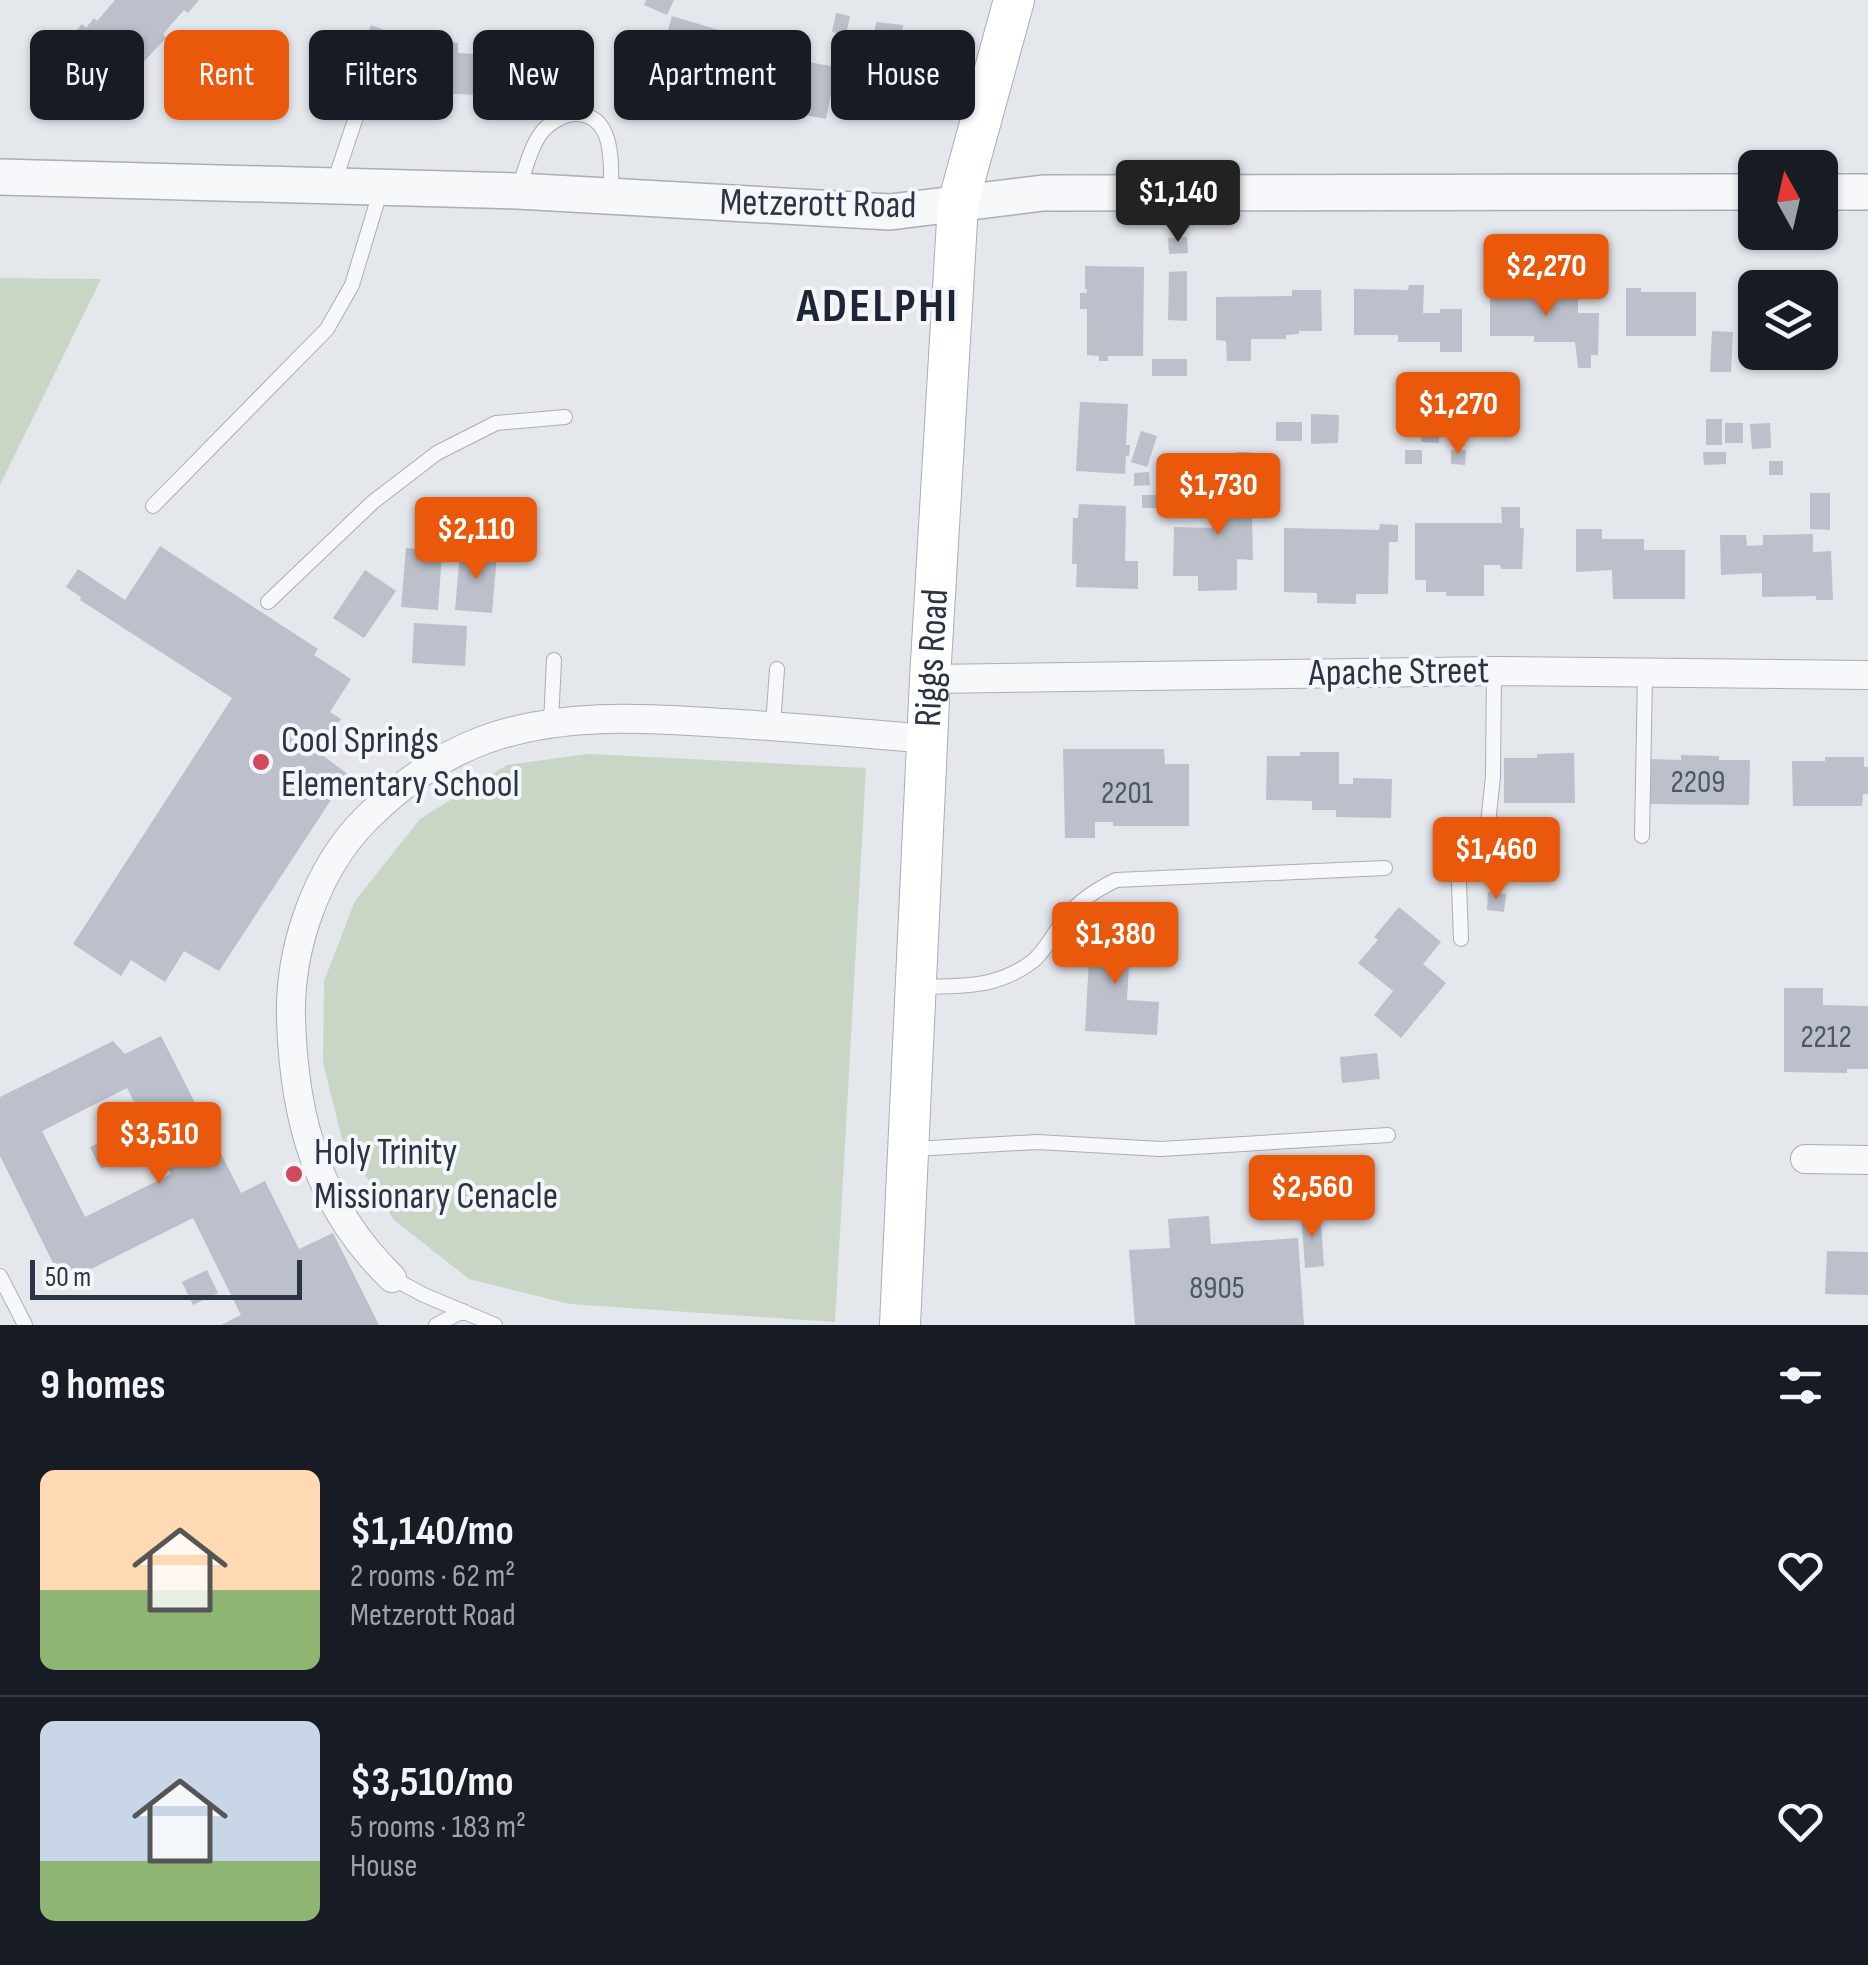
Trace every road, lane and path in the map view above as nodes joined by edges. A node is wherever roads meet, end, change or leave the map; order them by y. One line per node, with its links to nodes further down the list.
1 (1014, 0): 11 (main road, Riggs Road)
2 (355, 120): 4 (lane)
3 (0, 177): 4 (street, Metzerott Road)
4 (334, 186): 5 (street, Metzerott Road)
5 (382, 188): 6 (street, Metzerott Road); 13 (lane)
6 (518, 191): 10 (street, Metzerott Road); 10 (lane)
7 (1738, 192): 11 (street, Metzerott Road)
8 (1838, 192): 9 (street)
9 (1868, 192)
10 (611, 196): 11 (street, Metzerott Road)
11 (958, 204): 20 (main road, Riggs Road)
12 (565, 417): 14 (lane)
13 (153, 506)
14 (268, 602)
15 (554, 660): 21 (lane)
16 (777, 668): 22 (lane)
17 (1494, 671): 18 (street, Apache Street); 20 (street, Apache Street); 26 (lane)
18 (1644, 674): 19 (street, Apache Street); 24 (lane)
19 (1868, 675)
20 (930, 679): 23 (main road, Riggs Road)
21 (551, 724): 22 (street); 33 (street)
22 (773, 726): 23 (street)
23 (926, 739): 27 (main road, Riggs Road)
24 (1642, 836)
25 (1385, 868): 27 (lane)
26 (1461, 939)
27 (915, 987): 29 (main road, Riggs Road)
28 (1388, 1136): 29 (lane)
29 (908, 1149): 38 (main road, Riggs Road)
30 (1805, 1159): 31 (street)
31 (1868, 1160)
32 (0, 1276): 35 (lane)
33 (392, 1278): 34 (lane)
34 (463, 1310): 36 (lane); 37 (lane)
35 (24, 1325)
36 (436, 1325)
37 (496, 1325)
38 (900, 1325)

